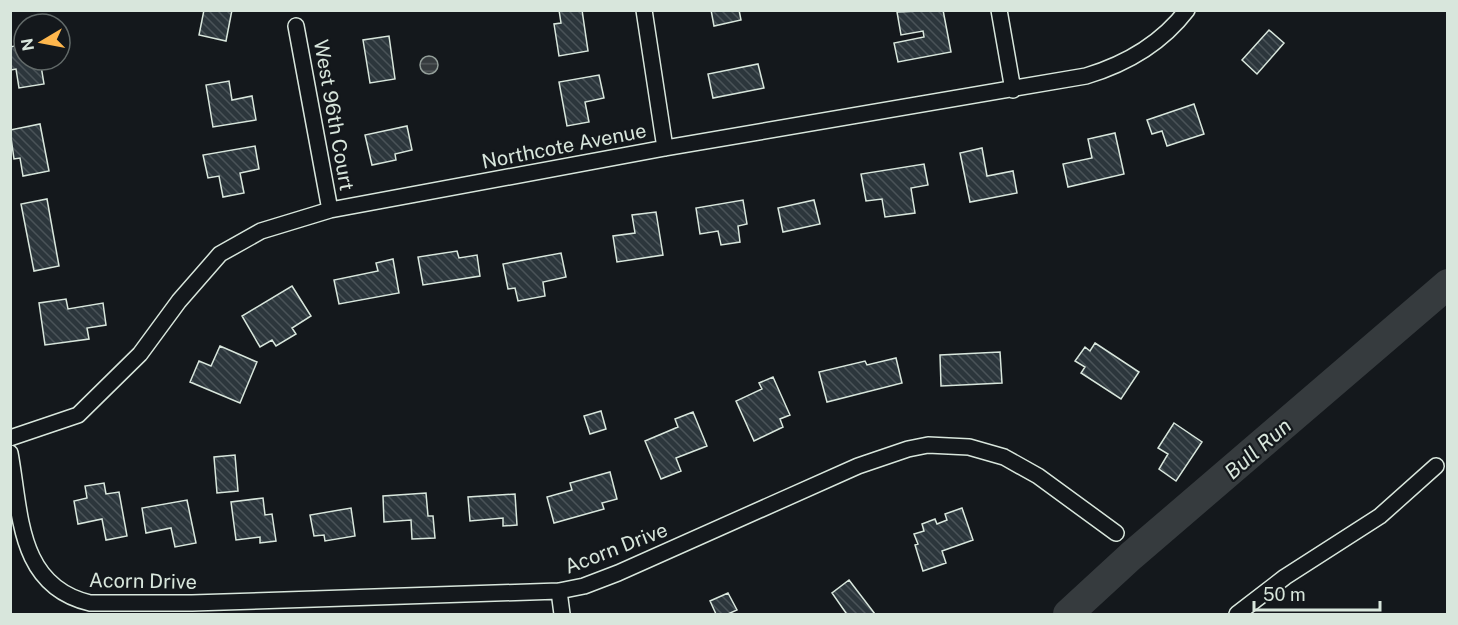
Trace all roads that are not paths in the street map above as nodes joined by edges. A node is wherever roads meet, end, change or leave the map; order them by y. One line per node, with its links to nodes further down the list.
1 (644, 10): 6 (street)
2 (999, 10): 5 (street)
3 (1187, 10): 5 (street, Northcote Avenue)
4 (296, 27): 7 (street, West 96th Court)
5 (1013, 90): 6 (street, Northcote Avenue)
6 (665, 148): 7 (street, Northcote Avenue)
7 (330, 210): 8 (street, Northcote Avenue)
8 (10, 438)
9 (10, 453): 13 (street, Acorn Drive)
10 (1436, 466): 15 (street)
11 (1116, 533): 12 (street, Acorn Drive)
12 (558, 591): 13 (street, Acorn Drive); 14 (street)
13 (193, 609)
14 (562, 615)
15 (1237, 615)

